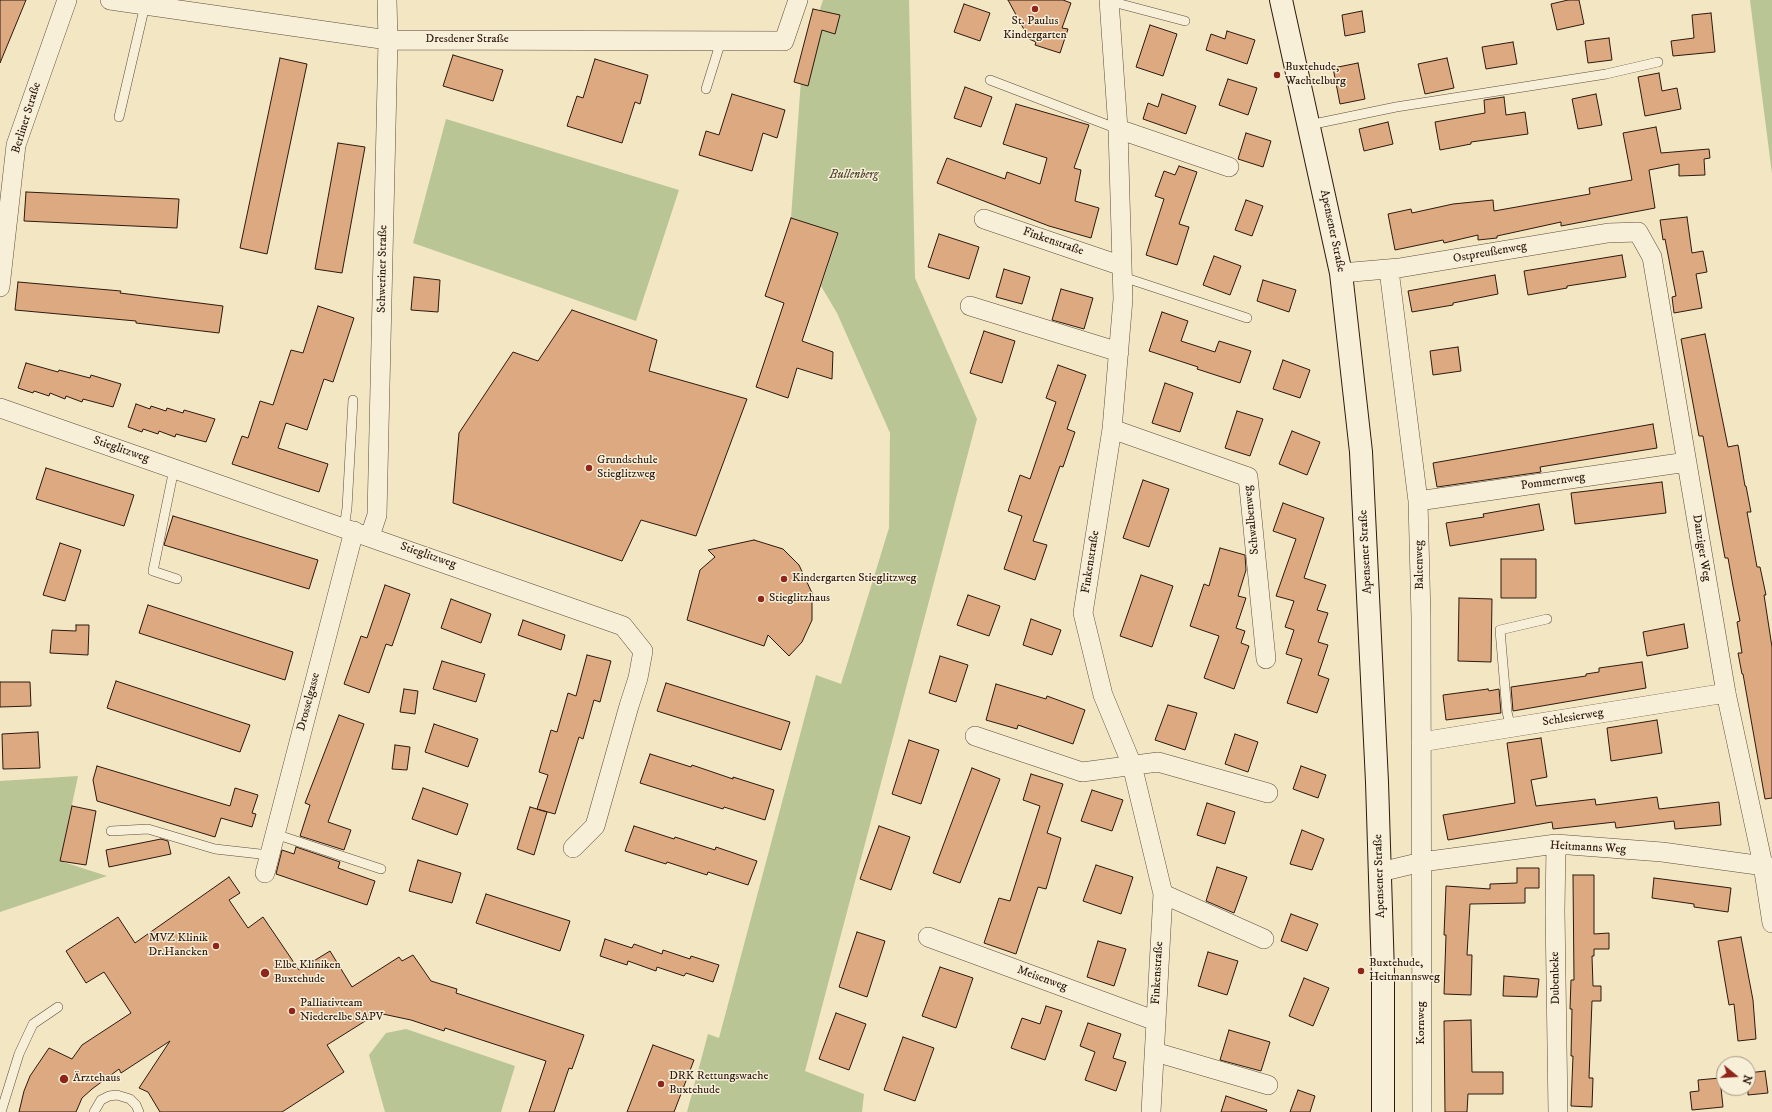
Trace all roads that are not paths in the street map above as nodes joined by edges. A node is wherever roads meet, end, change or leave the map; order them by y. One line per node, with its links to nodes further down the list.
1 (67, 0): 23 (street, Berliner Straße)
2 (110, 0): 7 (street, Dresdener Straße)
3 (387, 0): 9 (street, Schweriner Straße)
4 (798, 0): 10 (street, Dresdener Straße)
5 (1109, 0): 8 (lane); 16 (street, Finkenstraße)
6 (1285, 1): 15 (main road, Apensener Straße)
7 (145, 5): 9 (street, Dresdener Straße); 14 (lane)
8 (1185, 21)
9 (388, 40): 10 (street, Dresdener Straße); 33 (street, Schweriner Straße)
10 (721, 41): 13 (lane)
11 (1658, 62): 15 (lane)
12 (990, 80): 16 (lane)
13 (706, 89)
14 (119, 117)
15 (1309, 124): 22 (main road, Apensener Straße)
16 (1118, 129): 17 (street); 21 (street, Finkenstraße)
17 (1229, 167)
18 (984, 219): 21 (street, Finkenstraße)
19 (1638, 232): 20 (street, Ostpreußenweg); 30 (street, Danziger Weg)
20 (1389, 270): 22 (street, Ostpreußenweg); 32 (street, Baltenweg)
21 (1123, 271): 25 (lane); 26 (street, Finkenstraße)
22 (1341, 273): 51 (main road, Apensener Straße)
23 (0, 287)
24 (970, 306): 26 (street)
25 (1247, 318)
26 (1119, 352): 29 (street, Finkenstraße)
27 (353, 400): 33 (lane)
28 (0, 408): 31 (street, Stieglitzweg)
29 (1112, 429): 36 (street, Schwalbenweg); 41 (street, Finkenstraße)
30 (1687, 462): 32 (street, Pommernweg); 37 (street, Danziger Weg)
31 (174, 469): 33 (street, Stieglitzweg); 34 (lane)
32 (1418, 501): 40 (street, Baltenweg)
33 (356, 532): 44 (street, Drosselgasse); 46 (street, Stieglitzweg)
34 (177, 579)
35 (1547, 619): 38 (lane)
36 (1266, 659)
37 (1726, 694): 38 (street, Schlesierweg); 49 (street, Danziger Weg)
38 (1511, 728): 40 (street, Schlesierweg)
39 (975, 736): 41 (street)
40 (1421, 742): 47 (street, Baltenweg)
41 (1132, 765): 42 (street); 52 (street, Finkenstraße)
42 (1268, 793)
43 (111, 831): 48 (lane)
44 (275, 834): 48 (street, Drosselgasse); 50 (lane)
45 (1556, 844): 47 (street, Heitmanns Weg); 49 (street, Heitmanns Weg); 66 (street, Dubenbeke)
46 (573, 848)
47 (1422, 862): 51 (street, Heitmanns Weg); 65 (street, Kornweg)
48 (267, 864)
49 (1768, 866): 53 (street, Danziger Weg)
50 (381, 869)
51 (1380, 872): 64 (main road, Apensener Straße)
52 (1163, 894): 55 (street); 57 (street, Finkenstraße)
53 (1772, 923)
54 (928, 937): 57 (street, Meisenweg)
55 (1264, 939)
56 (58, 1007): 60 (lane)
57 (1156, 1021): 58 (street, Finkenstraße)
58 (1155, 1052): 59 (street); 63 (street, Finkenstraße)
59 (1268, 1085)
60 (1, 1112)
61 (94, 1112): 62 (lane)
62 (139, 1112)
63 (1151, 1112)
64 (1383, 1112)
65 (1422, 1112)
66 (1558, 1112)

